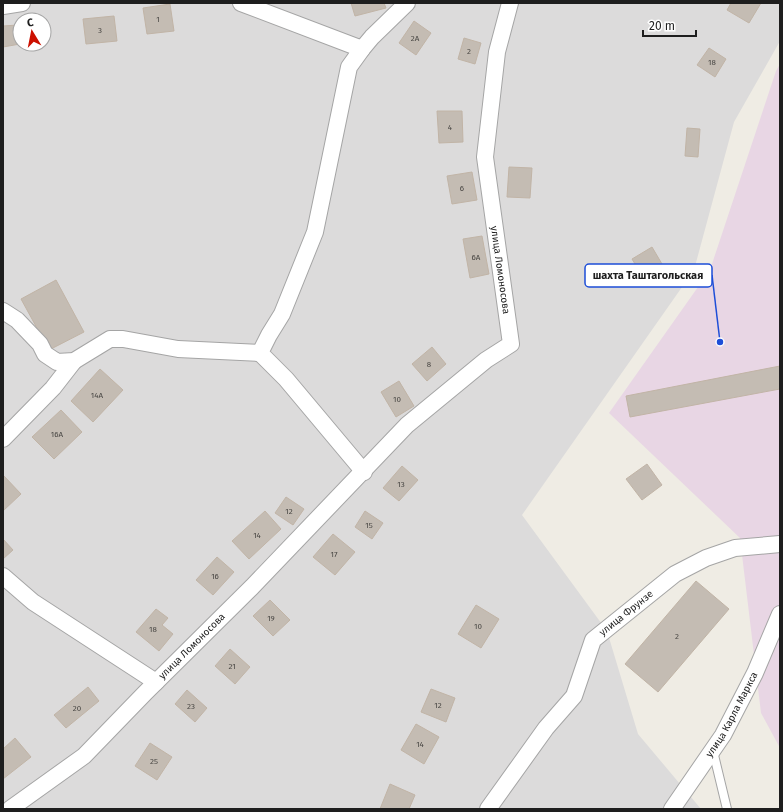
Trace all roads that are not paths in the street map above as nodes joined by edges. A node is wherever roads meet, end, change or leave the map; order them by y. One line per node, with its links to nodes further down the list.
1 (22, 3): 5 (street)
2 (241, 3): 6 (street)
3 (407, 3): 6 (street)
4 (510, 3): 11 (street, улица Ломоносова)
5 (3, 6)
6 (362, 49): 8 (street)
7 (3, 311): 9 (street)
8 (260, 354): 9 (street); 11 (street)
9 (74, 361): 10 (street)
10 (3, 439)
11 (364, 472): 15 (street, улица Ломоносова)
12 (780, 544): 18 (street, улица Фрунзе)
13 (3, 576): 15 (street)
14 (780, 614): 16 (street, улица Карла Маркса)
15 (156, 682): 17 (street, улица Ломоносова)
16 (713, 750): 19 (street, улица Карла Маркса); 20 (lane)
17 (10, 809)
18 (488, 809)
19 (672, 809)
20 (727, 809)

